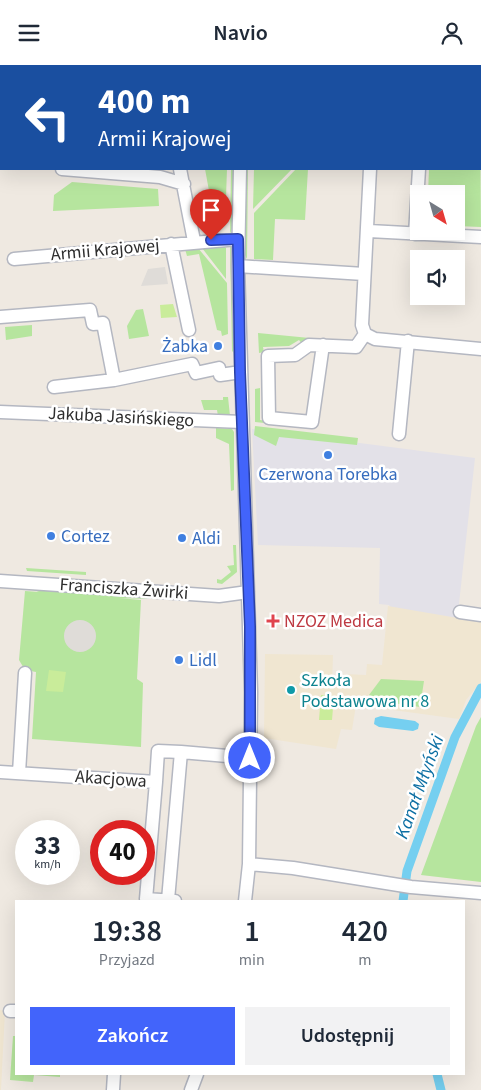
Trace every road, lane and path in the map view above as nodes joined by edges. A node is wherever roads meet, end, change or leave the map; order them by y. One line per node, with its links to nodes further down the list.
1 (74, 170): 6 (street)
2 (180, 170): 6 (street)
3 (240, 170): 12 (street)
4 (370, 170): 8 (street)
5 (419, 170): 7 (street)
6 (184, 184): 13 (street)
7 (418, 185)
8 (368, 231): 9 (street); 17 (street)
9 (410, 233)
10 (465, 236): 11 (street)
11 (481, 237)
12 (238, 239): 13 (street, Armii Krajowej); 16 (street)
13 (194, 241): 14 (street, Armii Krajowej)
14 (171, 244): 15 (street, Armii Krajowej); 19 (street, Armii Krajowej)
15 (14, 259)
16 (238, 266): 17 (street); 24 (street)
17 (364, 274): 20 (street)
18 (0, 317): 25 (street)
19 (189, 330)
20 (365, 334): 21 (street); 22 (street)
21 (408, 341): 23 (street); 29 (street)
22 (323, 345): 22 (street)
23 (481, 349)
24 (240, 372): 25 (street); 28 (street)
25 (114, 380): 26 (street)
26 (54, 387)
27 (0, 411): 28 (street, Jakuba Jasińskiego)
28 (242, 423): 31 (street)
29 (398, 434)
30 (0, 581): 31 (street, Franciszka Żwirki)
31 (248, 592): 36 (street)
32 (460, 612): 33 (street)
33 (481, 615)
34 (25, 673): 38 (street)
35 (181, 752): 36 (street); 39 (street); 43 (street, Akacjowa)
36 (250, 758): 40 (street)
37 (0, 773): 38 (street, Akacjowa)
38 (19, 773): 39 (street, Akacjowa)
39 (156, 782): 42 (street, Akacjowa)
40 (249, 864): 41 (street); 44 (street)
41 (481, 893)
42 (159, 900)
43 (172, 900)
44 (245, 900)
45 (114, 1075): 47 (street)
46 (197, 1075): 48 (street)
47 (112, 1090)
48 (192, 1090)

